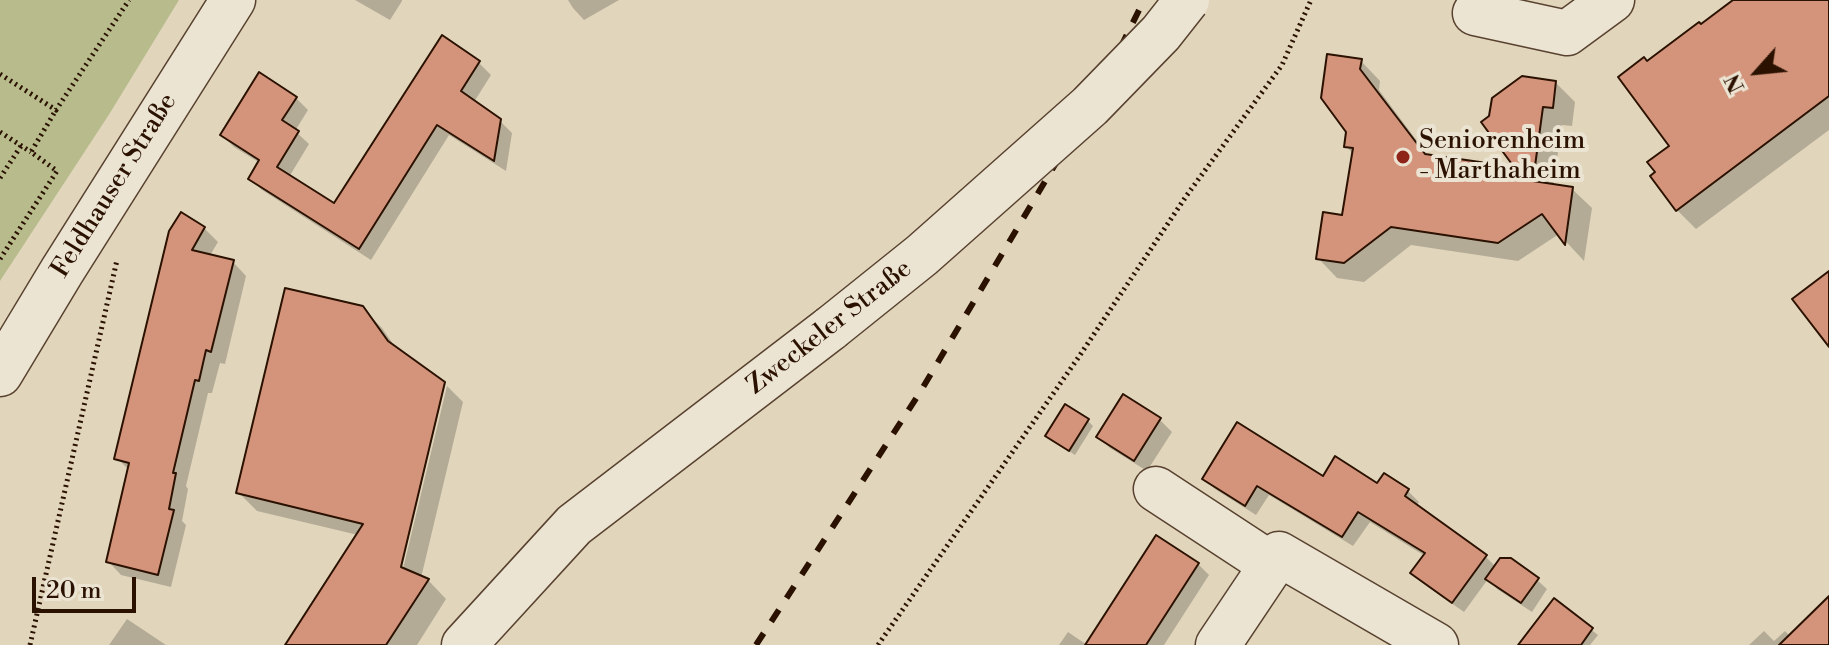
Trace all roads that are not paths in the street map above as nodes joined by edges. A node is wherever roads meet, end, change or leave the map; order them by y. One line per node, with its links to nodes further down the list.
1 (233, 0): 5 (street, Feldhauser Straße)
2 (1187, 0): 8 (street, Zweckeler Straße, bridge)
3 (1612, 0): 4 (street)
4 (1475, 13)
5 (0, 374)
6 (1156, 489): 7 (street)
7 (1272, 565): 9 (street); 10 (street)
8 (464, 645)
9 (1218, 645)
10 (1436, 645)

